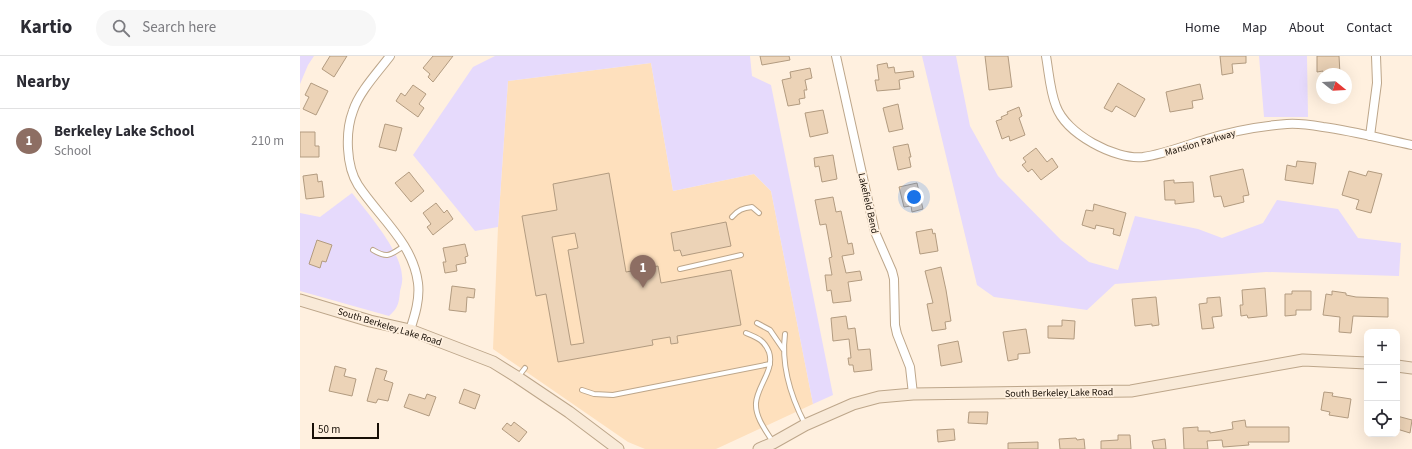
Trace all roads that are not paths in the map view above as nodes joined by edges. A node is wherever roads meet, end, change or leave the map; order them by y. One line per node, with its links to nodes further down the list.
1 (390, 56): 9 (street)
2 (836, 56): 26 (street, Lakefield Bend)
3 (1046, 56): 5 (street, Mansion Parkway)
4 (1376, 56): 5 (street)
5 (1370, 136): 6 (street, Mansion Parkway)
6 (1412, 145)
7 (759, 213): 8 (lane)
8 (732, 217)
9 (405, 246): 10 (lane); 15 (street)
10 (373, 250)
11 (741, 255): 12 (lane)
12 (680, 269)
13 (300, 300): 15 (street, South Berkeley Lake Road)
14 (758, 323): 18 (lane)
15 (410, 330): 24 (street, South Berkeley Lake Road)
16 (746, 333): 20 (lane)
17 (785, 334): 18 (lane)
18 (783, 349): 27 (lane)
19 (1364, 363): 26 (street, South Berkeley Lake Road)
20 (770, 364): 25 (lane); 28 (lane)
21 (1400, 366): 23 (street)
22 (525, 368): 24 (lane)
23 (1412, 368)
24 (518, 377): 29 (street, South Berkeley Lake Road)
25 (582, 390)
26 (913, 394): 27 (street, South Berkeley Lake Road)
27 (805, 425): 28 (street, South Berkeley Lake Road)
28 (773, 443): 30 (street, South Berkeley Lake Road)
29 (618, 449)
30 (759, 449)

